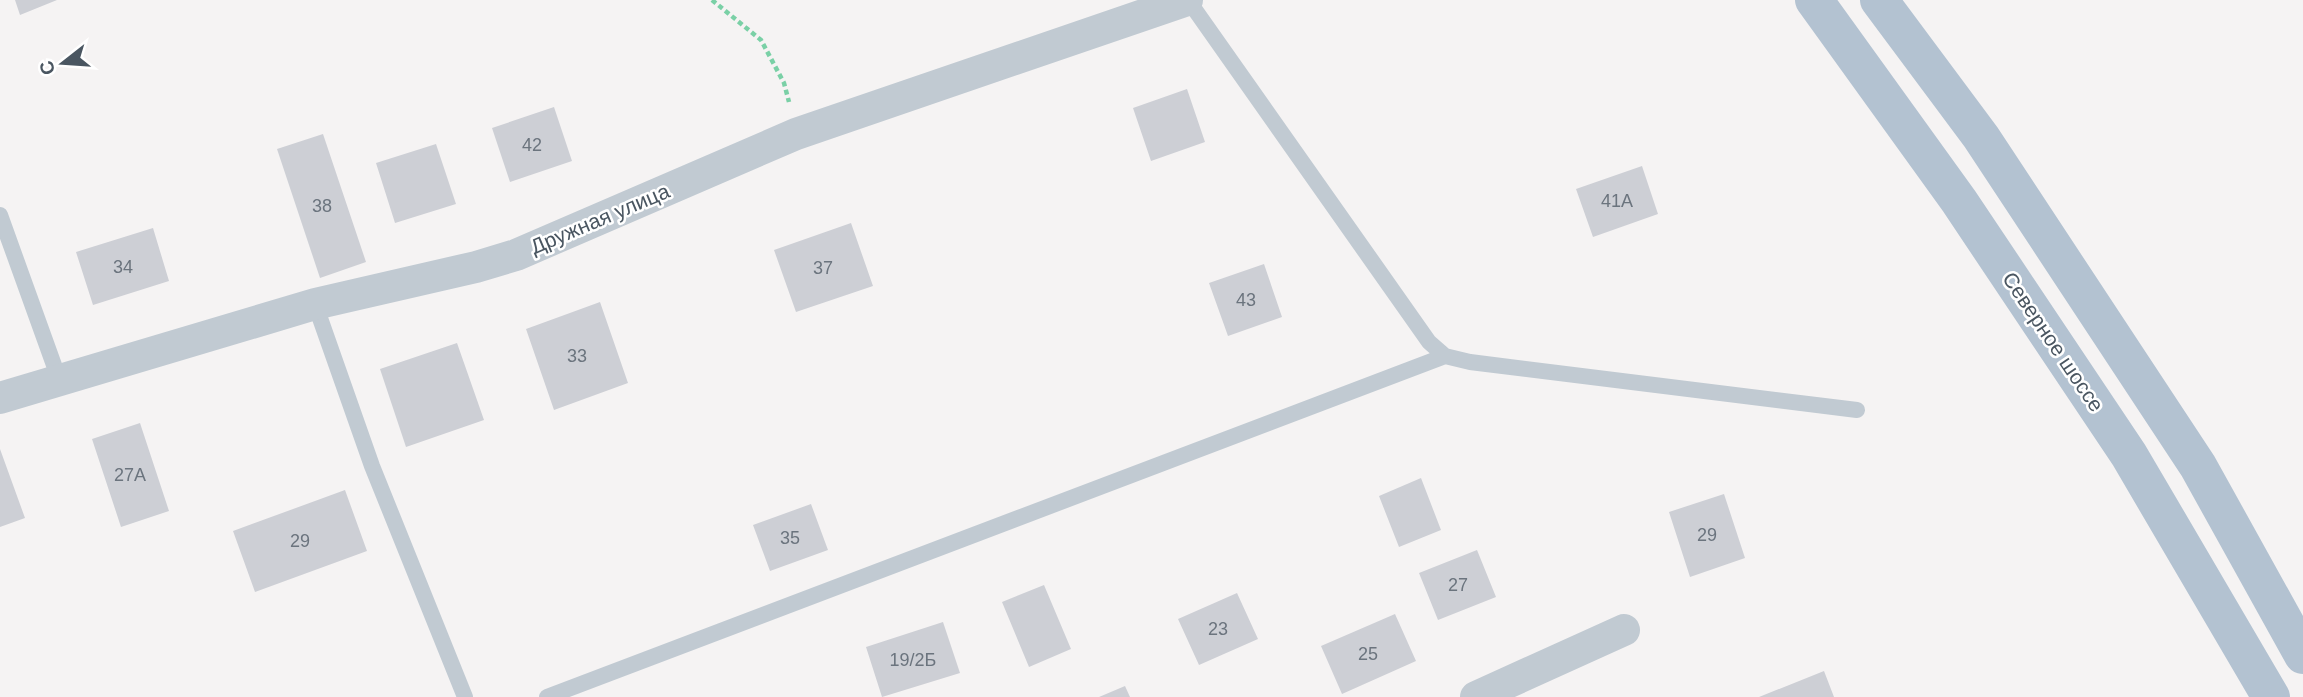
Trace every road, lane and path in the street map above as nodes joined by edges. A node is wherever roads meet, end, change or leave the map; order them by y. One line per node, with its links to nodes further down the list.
1 (712, 0): 5 (path)
2 (1187, 0): 5 (street, Дружная улица); 8 (lane)
3 (1814, 0): 17 (main road, Северное шоссе)
4 (1879, 0): 13 (main road)
5 (796, 134): 7 (street, Дружная улица)
6 (0, 215): 9 (lane)
7 (315, 304): 9 (street, Дружная улица); 14 (lane)
8 (1445, 356): 11 (lane); 15 (lane)
9 (59, 379): 10 (street, Дружная улица)
10 (0, 398)
11 (1857, 410)
12 (1624, 630): 16 (street)
13 (2303, 655)
14 (465, 697)
15 (547, 697)
16 (1476, 697)
17 (2271, 697)

